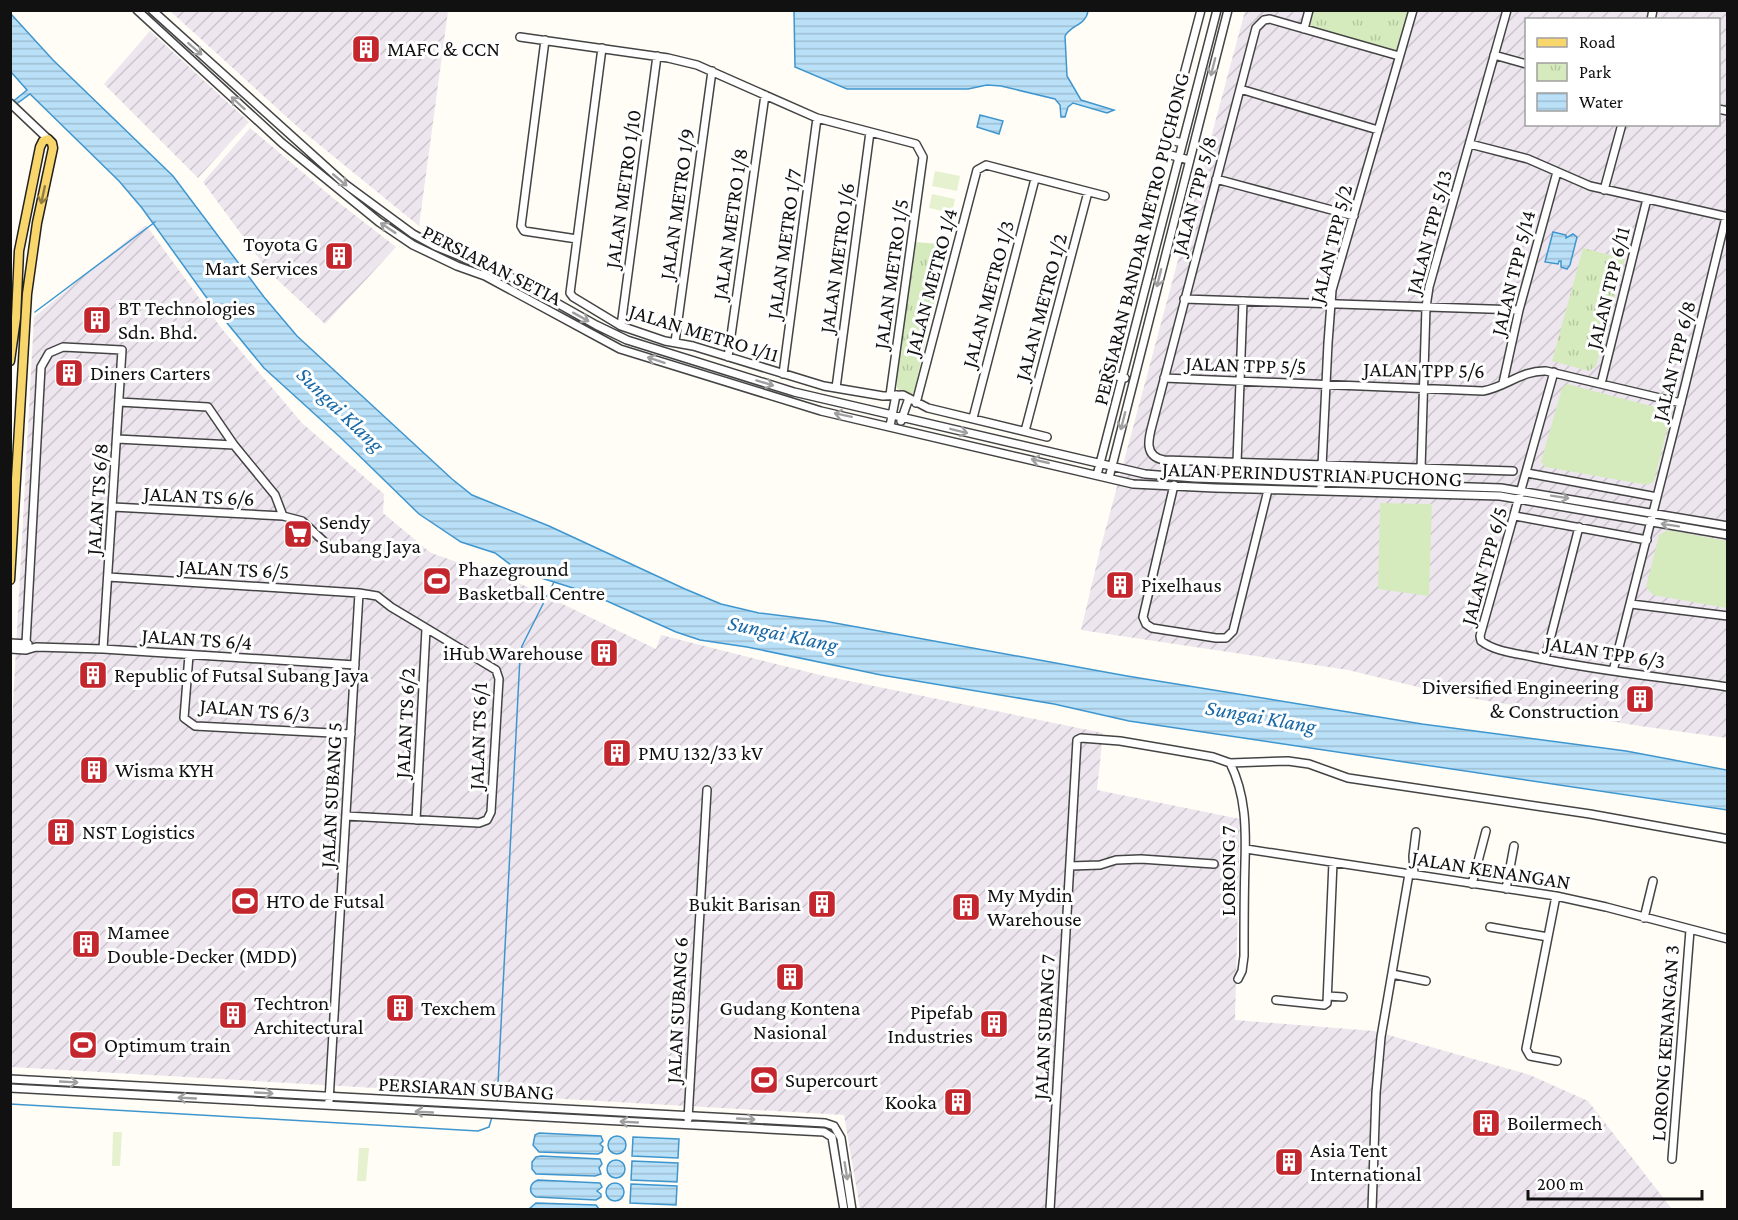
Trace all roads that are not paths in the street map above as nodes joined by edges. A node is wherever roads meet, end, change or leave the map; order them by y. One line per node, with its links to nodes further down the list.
1 (137, 10): 75 (street, PERSIARAN SETIA, one-way to 1)
2 (152, 10): 71 (street, PERSIARAN SETIA, one-way to 71)
3 (1201, 10): 26 (street)
4 (1217, 10): 26 (street, PERSIARAN BANDAR METRO PUCHONG)
5 (1228, 10): 30 (street, PERSIARAN BANDAR METRO PUCHONG, one-way to 30)
6 (1309, 10): 9 (street)
7 (1413, 10): 15 (street, JALAN TPP 5/2)
8 (1507, 10): 13 (street, JALAN TPP 5/13)
9 (1304, 29): 15 (street); 18 (street, JALAN TPP 5/8)
10 (520, 37): 11 (street)
11 (545, 40): 12 (street); 40 (street)
12 (602, 48): 14 (street); 40 (street, JALAN METRO 1/11)
13 (1494, 55): 16 (street); 27 (street, JALAN TPP 5/13)
14 (657, 56): 17 (street); 51 (street, JALAN METRO 1/10)
15 (1400, 57): 23 (street, JALAN TPP 5/2)
16 (1525, 63)
17 (712, 71): 19 (street); 52 (street, JALAN METRO 1/9)
18 (1240, 88): 23 (street); 33 (street, JALAN TPP 5/8)
19 (765, 94): 21 (street); 54 (street, JALAN METRO 1/8)
20 (10, 103): 25 (street)
21 (817, 118): 24 (street); 57 (street, JALAN METRO 1/7)
22 (1621, 126): 34 (street)
23 (1378, 130): 38 (street, JALAN TPP 5/2)
24 (870, 132): 66 (street, JALAN METRO 1/6); 67 (street, JALAN METRO 1/5)
25 (48, 140): 41 (main road); 49 (main road, one-way to 49)
26 (1182, 143): 29 (street, PERSIARAN BANDAR METRO PUCHONG)
27 (1470, 144): 31 (street); 47 (street, JALAN TPP 5/13)
28 (1163, 153): 29 (street)
29 (1179, 157): 30 (street); 58 (street, PERSIARAN BANDAR METRO PUCHONG)
30 (1189, 160): 60 (street, PERSIARAN BANDAR METRO PUCHONG, one-way to 60)
31 (1557, 172): 34 (street); 48 (street, JALAN TPP 5/14)
32 (1035, 179): 35 (street); 69 (street, JALAN METRO 1/4); 73 (street, JALAN METRO 1/3)
33 (1216, 179): 38 (street); 43 (street, JALAN TPP 5/8)
34 (1604, 190): 37 (street)
35 (1088, 192): 36 (street); 77 (street, JALAN METRO 1/2)
36 (1105, 196)
37 (1647, 200): 39 (street); 64 (street, JALAN TPP 6/11)
38 (1354, 216): 45 (street, JALAN TPP 5/2)
39 (1727, 217): 70 (street, JALAN TPP 6/8)
40 (577, 238): 51 (street, JALAN METRO 1/11)
41 (18, 277): 42 (main road); 46 (main road)
42 (10, 291)
43 (1184, 299): 44 (street); 59 (street, JALAN TPP 5/8)
44 (1243, 301): 45 (street); 61 (street)
45 (1330, 304): 47 (street); 63 (street, JALAN TPP 5/2)
46 (13, 307): 49 (main road); 50 (main road)
47 (1426, 307): 48 (street); 65 (street, JALAN TPP 5/13)
48 (1520, 310): 62 (street, JALAN TPP 5/14)
49 (26, 314): 50 (main road); 74 (main road)
50 (13, 318): 53 (main road)
51 (621, 326): 52 (street, JALAN METRO 1/11)
52 (675, 342): 54 (street, JALAN METRO 1/11)
53 (11, 357)
54 (728, 357): 57 (street, JALAN METRO 1/11)
55 (1554, 372): 62 (street, JALAN TPP 5/6); 64 (street, JALAN TPP 5/6); 87 (street, JALAN TPP 6/5)
56 (1104, 373): 58 (street)
57 (783, 374): 66 (street, JALAN METRO 1/11)
58 (1123, 378): 60 (street); 82 (street, PERSIARAN BANDAR METRO PUCHONG)
59 (1164, 378): 61 (street, JALAN TPP 5/5); 81 (street, JALAN TPP 5/8)
60 (1133, 380): 83 (street, PERSIARAN BANDAR METRO PUCHONG, one-way to 83)
61 (1239, 381): 63 (street, JALAN TPP 5/5); 81 (street)
62 (1503, 383): 65 (street, JALAN TPP 5/6)
63 (1326, 384): 65 (street, JALAN TPP 5/6); 84 (street, JALAN TPP 5/2)
64 (1601, 384): 70 (street, JALAN TPP 5/6)
65 (1423, 387): 85 (street, JALAN TPP 5/13)
66 (836, 388): 67 (street, JALAN METRO 1/11)
67 (900, 396): 69 (street); 71 (street); 72 (street)
68 (119, 402): 79 (street, JALAN TS 6/8); 80 (street); 116 (street, JALAN TS 6/8)
69 (916, 402): 73 (street)
70 (1681, 403): 96 (street, JALAN TPP 6/8)
71 (893, 411): 72 (street, PERSIARAN SETIA); 75 (street)
72 (903, 413): 76 (street); 82 (street, JALAN PERINDUSTRIAN PUCHONG, one-way to 82)
73 (972, 418): 77 (street)
74 (15, 424): 109 (main road)
75 (890, 426): 76 (street, PERSIARAN SETIA)
76 (900, 428): 88 (street, JALAN PERINDUSTRIAN PUCHONG, one-way to 76)
77 (1025, 431): 78 (street)
78 (1047, 437)
79 (117, 438): 80 (street); 98 (street, JALAN TS 6/8)
80 (234, 445): 100 (street)
81 (1237, 463): 84 (street)
82 (1100, 464): 83 (street, JALAN PERINDUSTRIAN PUCHONG); 88 (street, PERSIARAN BANDAR METRO PUCHONG)
83 (1112, 465): 89 (street, JALAN PERINDUSTRIAN PUCHONG); 90 (street, PERSIARAN BANDAR METRO PUCHONG)
84 (1323, 466): 85 (street); 91 (street, JALAN TPP 5/2)
85 (1421, 469): 86 (street)
86 (1513, 471)
87 (1527, 472): 94 (street, JALAN TPP 6/5); 96 (street)
88 (1097, 475): 90 (street, JALAN PERINDUSTRIAN PUCHONG)
89 (1176, 477): 91 (street, JALAN PERINDUSTRIAN PUCHONG); 92 (street)
90 (1109, 478): 92 (street, JALAN PERINDUSTRIAN PUCHONG)
91 (1322, 482): 94 (street, JALAN PERINDUSTRIAN PUCHONG); 95 (street, JALAN TPP 5/2)
92 (1174, 487): 93 (street, JALAN PERINDUSTRIAN PUCHONG); 93 (street)
93 (1268, 490): 95 (street, JALAN PERINDUSTRIAN PUCHONG)
94 (1522, 490): 97 (street, JALAN TPP 6/5); 99 (street, JALAN PERINDUSTRIAN PUCHONG, one-way to 99)
95 (1321, 492): 97 (street, JALAN PERINDUSTRIAN PUCHONG)
96 (1658, 497): 99 (street, JALAN TPP 6/8)
97 (1520, 499): 101 (street, JALAN TPP 6/5); 102 (street, JALAN PERINDUSTRIAN PUCHONG)
98 (113, 507): 100 (street, JALAN TS 6/6); 108 (street, JALAN TS 6/8)
99 (1653, 513): 102 (street, JALAN TPP 6/8); 103 (street, JALAN PERINDUSTRIAN PUCHONG)
100 (283, 516): 107 (street)
101 (1515, 516): 104 (street); 114 (street, JALAN TPP 6/5)
102 (1651, 522): 105 (street, JALAN PERINDUSTRIAN PUCHONG, one-way to 102); 106 (street, JALAN TPP 6/8)
103 (1728, 526)
104 (1579, 527): 106 (street); 121 (street)
105 (1728, 535)
106 (1647, 540): 111 (street, JALAN TPP 6/8)
107 (333, 550)
108 (108, 577): 110 (street, JALAN TS 6/5); 119 (street, JALAN TS 6/8)
109 (10, 580)
110 (358, 592): 113 (street, JALAN TS 6/1); 122 (street, JALAN SUBANG 5)
111 (1631, 604): 112 (street); 123 (street, JALAN TPP 6/8)
112 (1728, 616)
113 (426, 629): 129 (street, JALAN TS 6/2); 129 (street, JALAN TS 6/1)
114 (1481, 641): 121 (street, JALAN TPP 6/3)
115 (10, 643): 116 (street, JALAN TS 6/4)
116 (26, 643): 117 (street, JALAN TS 6/4)
117 (36, 648): 118 (street, JALAN TS 6/4); 119 (street, JALAN TS 6/4)
118 (10, 649)
119 (104, 649): 120 (street, JALAN TS 6/4)
120 (189, 655): 122 (street, JALAN TS 6/4); 125 (street, JALAN TS 6/3)
121 (1545, 659): 123 (street, JALAN TPP 6/3)
122 (355, 665): 125 (street, JALAN SUBANG 5)
123 (1613, 671): 124 (street, JALAN TPP 6/3)
124 (1728, 687)
125 (351, 734): 128 (street, JALAN SUBANG 5)
126 (1230, 763): 132 (street); 134 (street, LORONG 7); 137 (street, JALAN SUBANG 7)
127 (707, 790): 159 (street, JALAN SUBANG 6)
128 (346, 816): 129 (street, JALAN TS 6/1); 157 (street, JALAN SUBANG 5)
129 (416, 820)
130 (1486, 831): 140 (street)
131 (1416, 832): 138 (street)
132 (1728, 839)
133 (1514, 846): 141 (street)
134 (1246, 849): 135 (street, JALAN KENANGAN); 149 (street, LORONG 7)
135 (1333, 862): 138 (street, JALAN KENANGAN); 152 (street)
136 (1214, 864): 137 (street)
137 (1070, 866): 163 (street, JALAN SUBANG 7)
138 (1412, 875): 140 (street, JALAN KENANGAN); 148 (street)
139 (1653, 881): 143 (street)
140 (1472, 884): 141 (street, JALAN KENANGAN)
141 (1506, 889): 142 (street, JALAN KENANGAN)
142 (1556, 896): 143 (street, JALAN KENANGAN); 146 (street)
143 (1644, 918): 145 (street, JALAN KENANGAN)
144 (1490, 927): 146 (street)
145 (1690, 930): 147 (street, JALAN KENANGAN); 160 (street, LORONG KENANGAN 3)
146 (1548, 937): 154 (street)
147 (1728, 939)
148 (1392, 975): 150 (street); 164 (street)
149 (1238, 979)
150 (1426, 981)
151 (1343, 997): 152 (street)
152 (1328, 999): 153 (street)
153 (1276, 1000)
154 (1557, 1061)
155 (10, 1079): 157 (street, PERSIARAN SUBANG, one-way to 157)
156 (10, 1088): 158 (street, PERSIARAN SUBANG, one-way to 156)
157 (330, 1097): 158 (street, JALAN SUBANG 5); 159 (street, PERSIARAN SUBANG)
158 (329, 1106): 159 (street, PERSIARAN SUBANG, one-way to 158)
159 (687, 1120): 161 (street, PERSIARAN SUBANG); 162 (street, PERSIARAN SUBANG, one-way to 162)
160 (1672, 1159)
161 (844, 1209)
162 (852, 1209)
163 (1050, 1209)
164 (1372, 1209)

